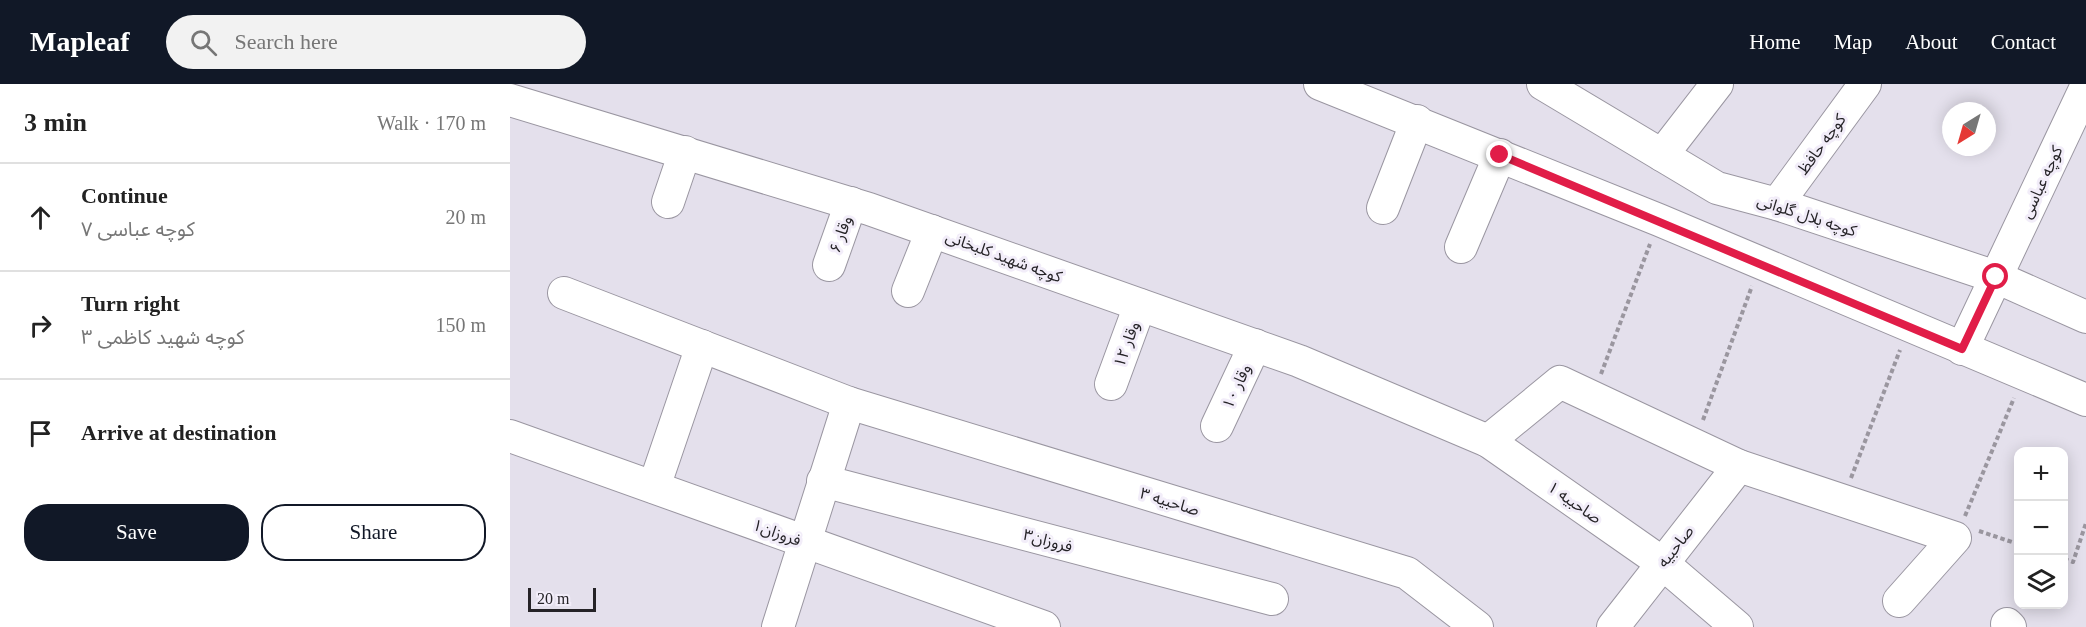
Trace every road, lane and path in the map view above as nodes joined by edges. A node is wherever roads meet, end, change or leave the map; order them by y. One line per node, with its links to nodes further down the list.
1 (1717, 84): 10 (street)
2 (1865, 84): 13 (street, کوچه حافظ)
3 (1332, 86): 7 (street)
4 (1551, 86): 10 (street, کوچه بلال گلوانی)
5 (2086, 87): 20 (street, کوچه عباسی)
6 (510, 100): 8 (street, کوچه شهید کلبخانی)
7 (1417, 121): 9 (street); 14 (street)
8 (685, 152): 11 (street); 12 (street, کوچه شهید کلبخانی)
9 (1500, 155): 15 (street); 17 (street)
10 (1662, 155): 13 (street, کوچه بلال گلوانی)
11 (668, 202)
12 (851, 203): 16 (street, کوچه شهید کلبخانی); 19 (street, وقار ۶)
13 (1776, 204): 20 (street, کوچه بلال گلوانی)
14 (1383, 208)
15 (1659, 220): 18 (street); 31 (path)
16 (932, 231): 21 (street); 23 (street, کوچه شهید کلبخانی)
17 (1461, 247)
18 (1761, 264): 25 (street); 37 (path)
19 (829, 266)
20 (1996, 277): 24 (street, کوچه بلال گلوانی); 28 (street, کوچه عباسی)
21 (909, 291)
22 (564, 293): 27 (street, صاحبیه ۳)
23 (1140, 305): 26 (street, کوچه شهید کلبخانی); 30 (street, وقار ۱۲)
24 (2086, 317)
25 (1909, 326): 28 (street); 41 (path)
26 (1255, 345): 34 (street, وقار ۱۰); 36 (street, کوچه شهید کلبخانی)
27 (702, 346): 33 (street, صاحبیه ۳); 40 (street)
28 (1962, 349): 29 (street)
29 (2023, 375): 32 (street); 43 (path)
30 (1111, 384)
31 (1592, 398): 36 (street); 37 (street)
32 (2086, 400)
33 (849, 403): 39 (street); 52 (street, صاحبیه ۳)
34 (1217, 426)
35 (510, 436): 40 (street, فروزان۱)
36 (1488, 441): 47 (street, صاحبیه ۱)
37 (1693, 446): 38 (street)
38 (1738, 466): 41 (street); 47 (street, صاحبیه)
39 (823, 481): 44 (street); 48 (street, فروزان۳)
40 (654, 488): 44 (street, فروزان۱)
41 (1842, 501): 43 (street)
42 (2086, 524): 46 (path)
43 (1958, 531): 45 (path); 49 (street)
44 (803, 541): 50 (street); 51 (street, فروزان۱)
45 (2014, 543)
46 (2068, 560)
47 (1661, 562): 53 (street, صاحبیه); 54 (street, صاحبیه ۱)
48 (1272, 599)
49 (1899, 601)
50 (778, 627)
51 (1044, 627)
52 (1477, 627)
53 (1613, 627)
54 (1737, 627)

